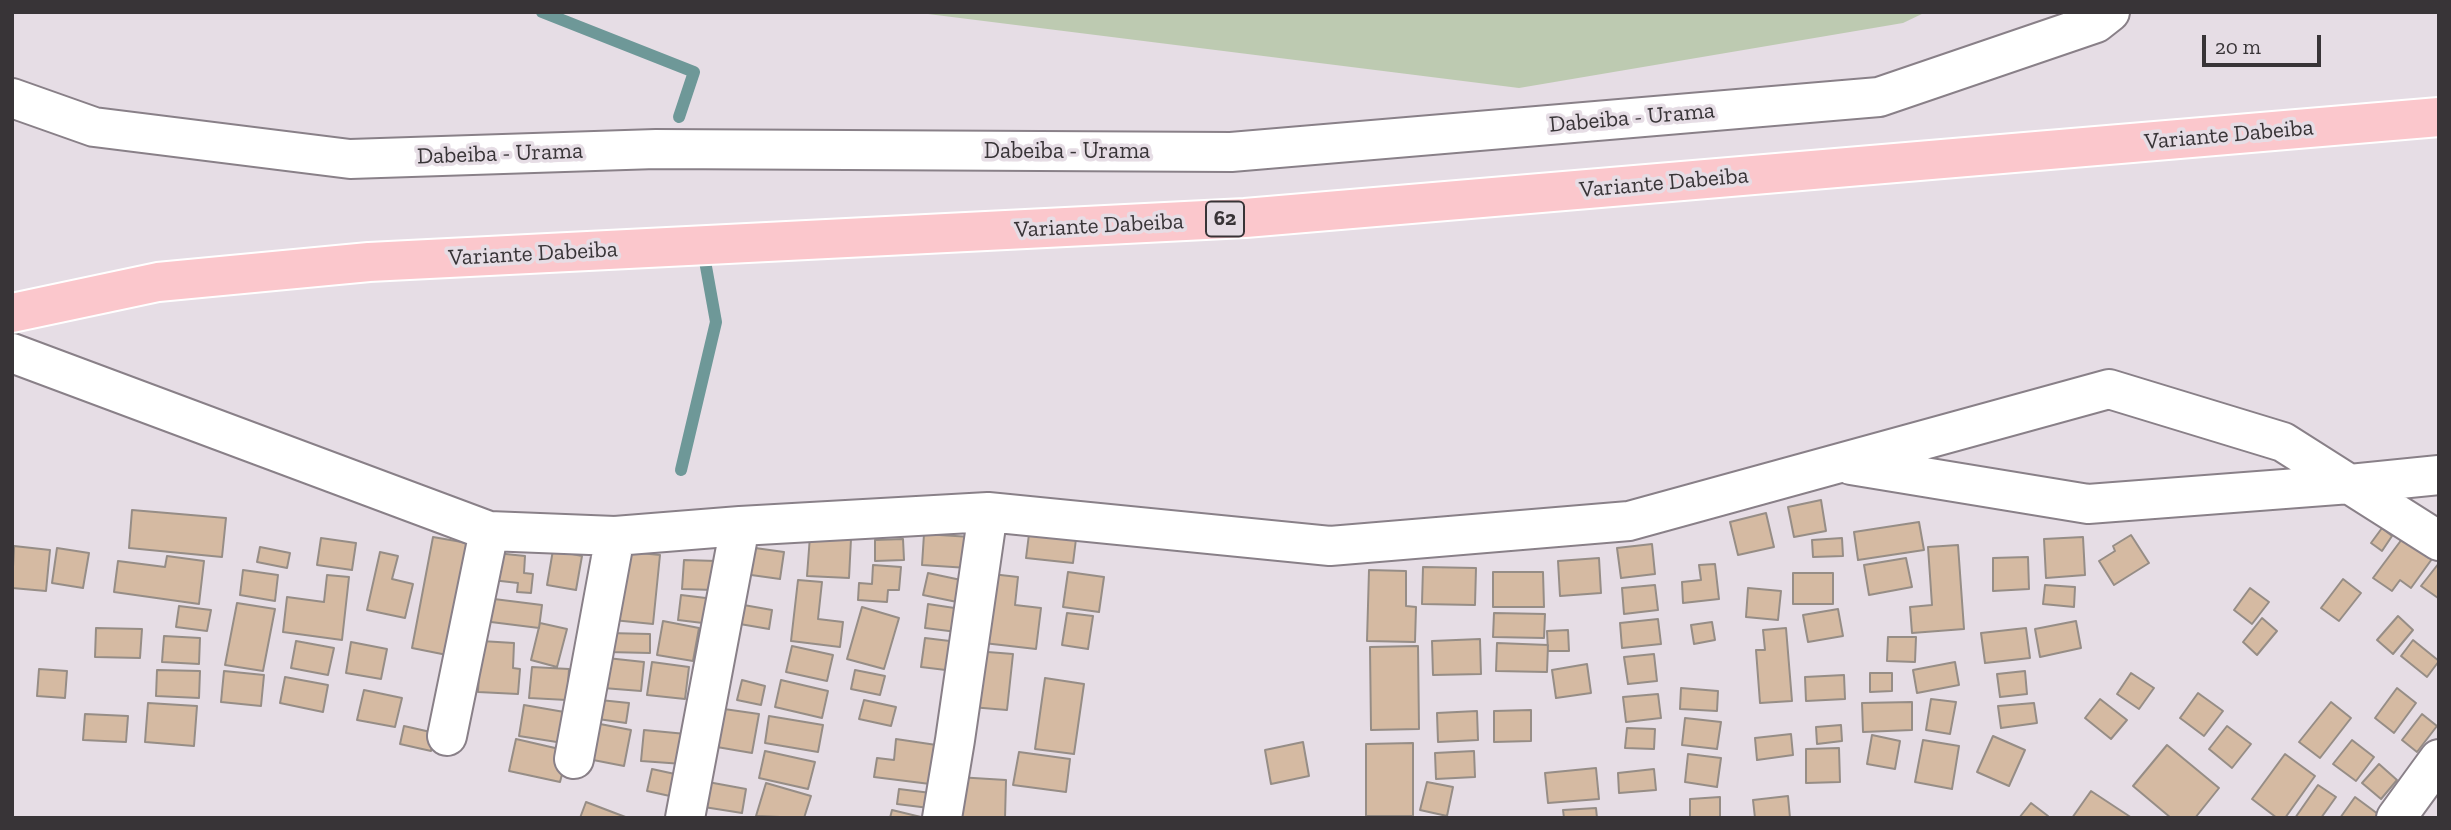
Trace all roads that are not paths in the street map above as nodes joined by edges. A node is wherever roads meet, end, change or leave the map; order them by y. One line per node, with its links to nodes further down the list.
1 (2110, 12): 2 (street, Dabeiba - Urama)
2 (12, 98)
3 (2439, 117): 4 (highway, Variante Dabeiba / 62)
4 (12, 313)
5 (12, 353): 11 (street)
6 (1839, 463): 8 (street); 8 (street); 9 (street)
7 (2439, 475): 8 (street)
8 (2350, 484): 13 (street)
9 (988, 512): 10 (street); 18 (street)
10 (740, 526): 12 (street); 17 (street)
11 (489, 531): 12 (street); 14 (street)
12 (615, 536): 15 (street)
13 (2439, 541)
14 (447, 736)
15 (574, 759)
16 (2439, 760): 19 (street)
17 (685, 818)
18 (942, 818)
19 (2396, 818)

